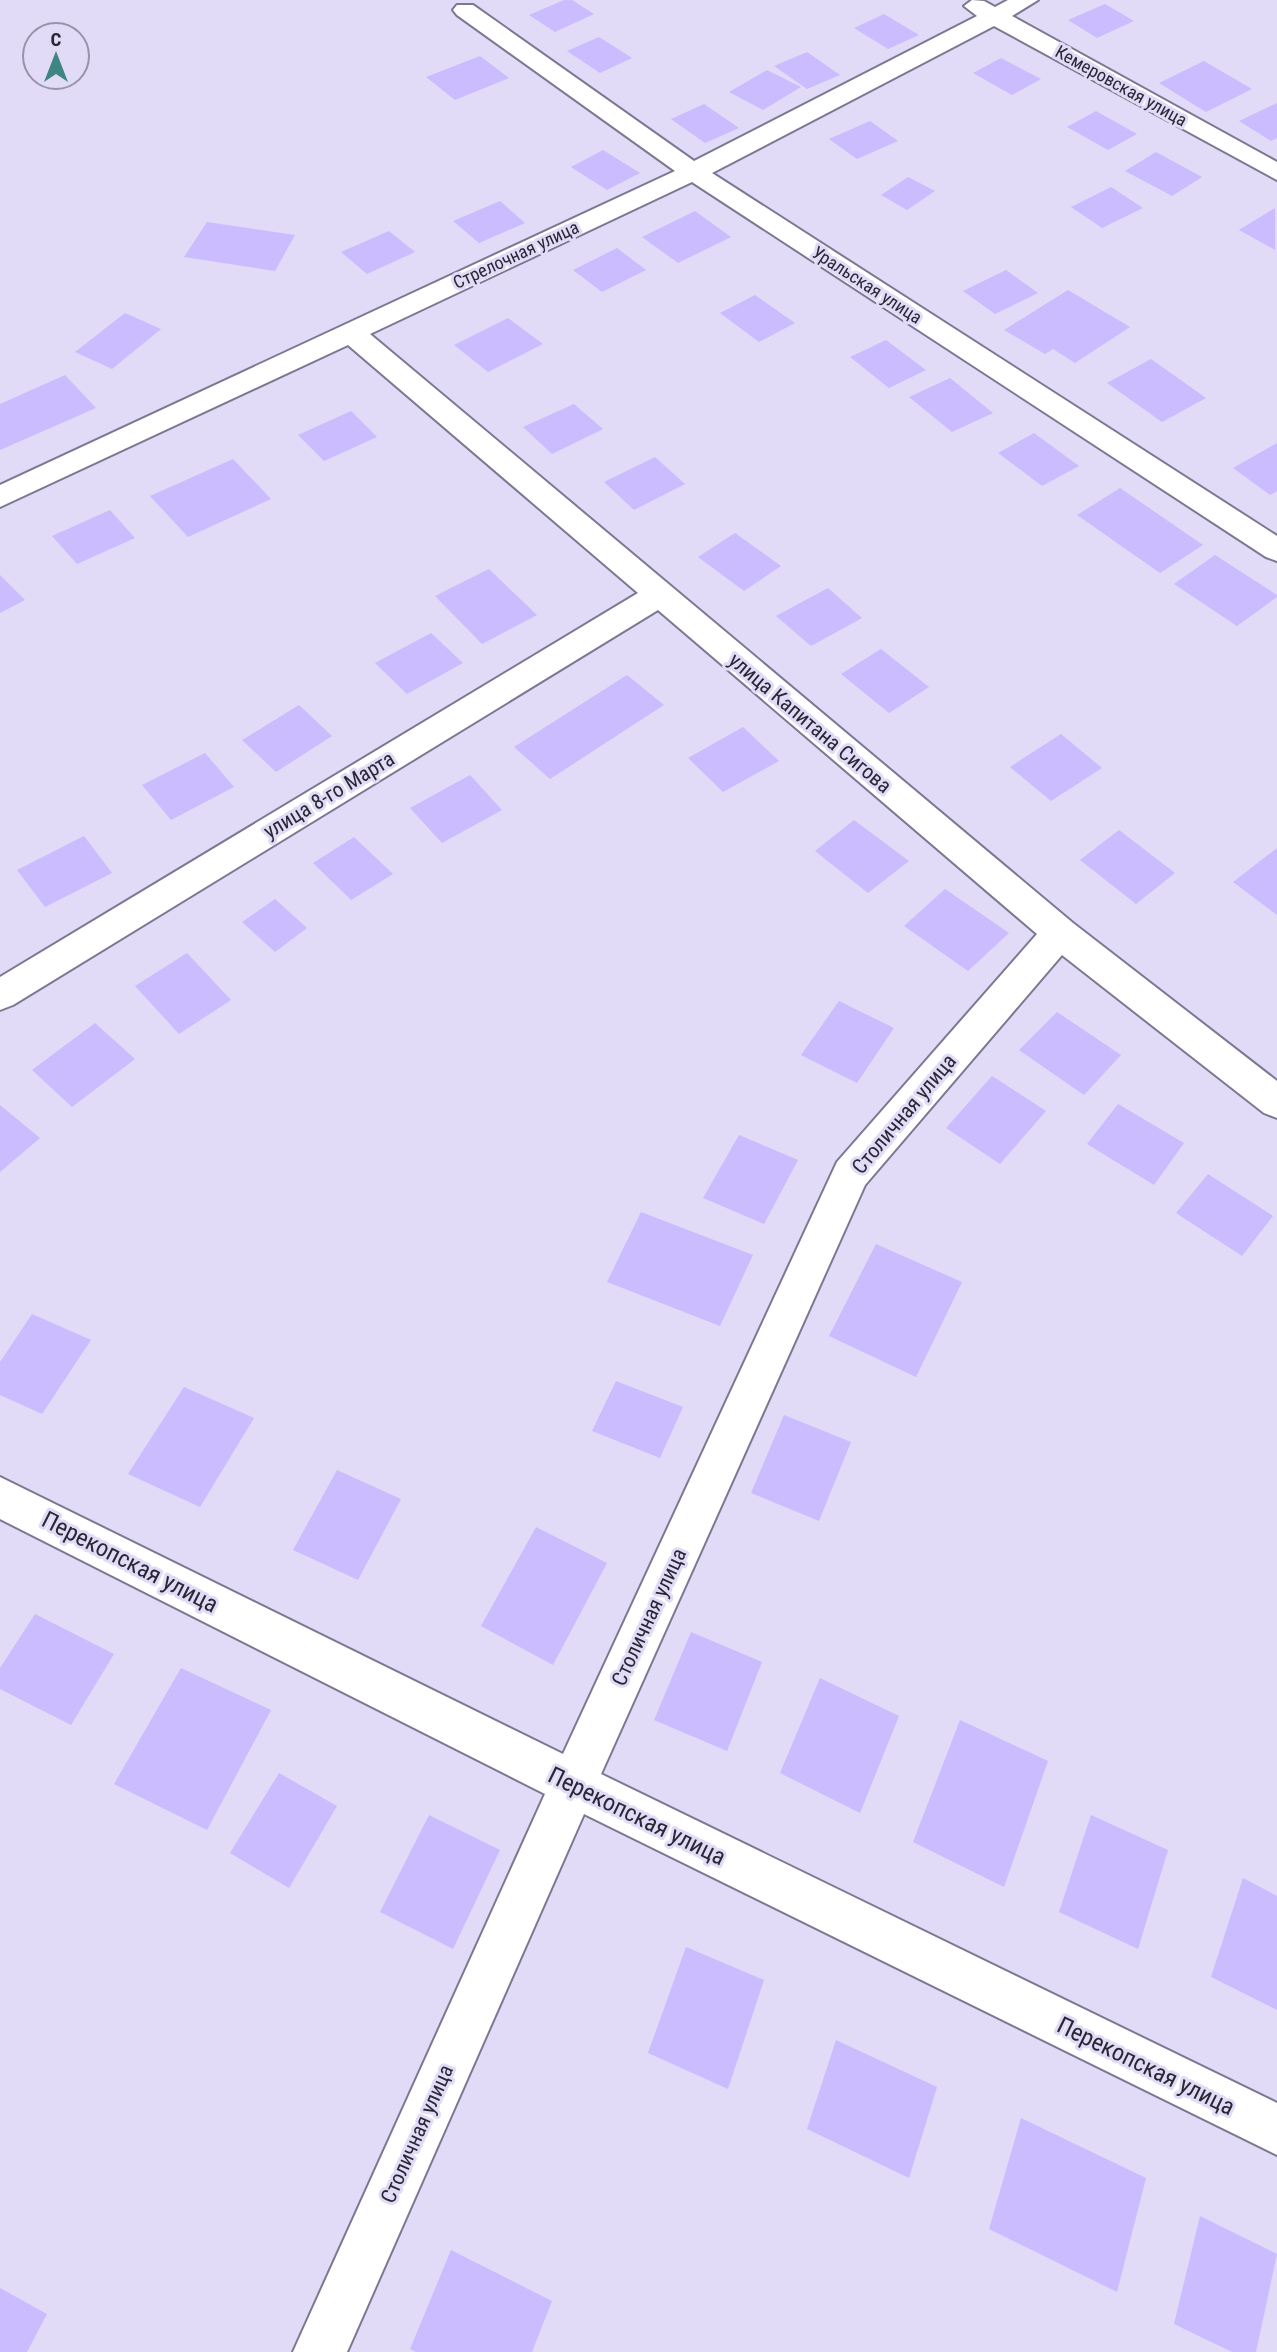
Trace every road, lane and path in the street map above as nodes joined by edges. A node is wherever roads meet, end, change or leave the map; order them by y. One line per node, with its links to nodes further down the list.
1 (965, 0): 4 (street, Кемеровская улица)
2 (1026, 0): 4 (street, Стрелочная улица)
3 (465, 10): 5 (street, Уральская улица)
4 (993, 15): 5 (street, Стрелочная улица); 6 (street, Кемеровская улица)
5 (693, 172): 7 (street, Стрелочная улица); 9 (street, Уральская улица)
6 (1277, 172)
7 (351, 333): 8 (street, Стрелочная улица); 10 (street, улица Капитана Сигова)
8 (0, 497)
9 (1277, 551)
10 (658, 595): 11 (street, улица Капитана Сигова); 12 (street, улица 8-го Марта)
11 (1060, 933): 13 (street, улица Капитана Сигова); 15 (street, Столичная улица)
12 (0, 995)
13 (1277, 1102)
14 (0, 1497): 15 (street, Перекопская улица)
15 (573, 1784): 16 (street, Перекопская улица); 17 (street, Столичная улица)
16 (1277, 2130)
17 (320, 2352)

